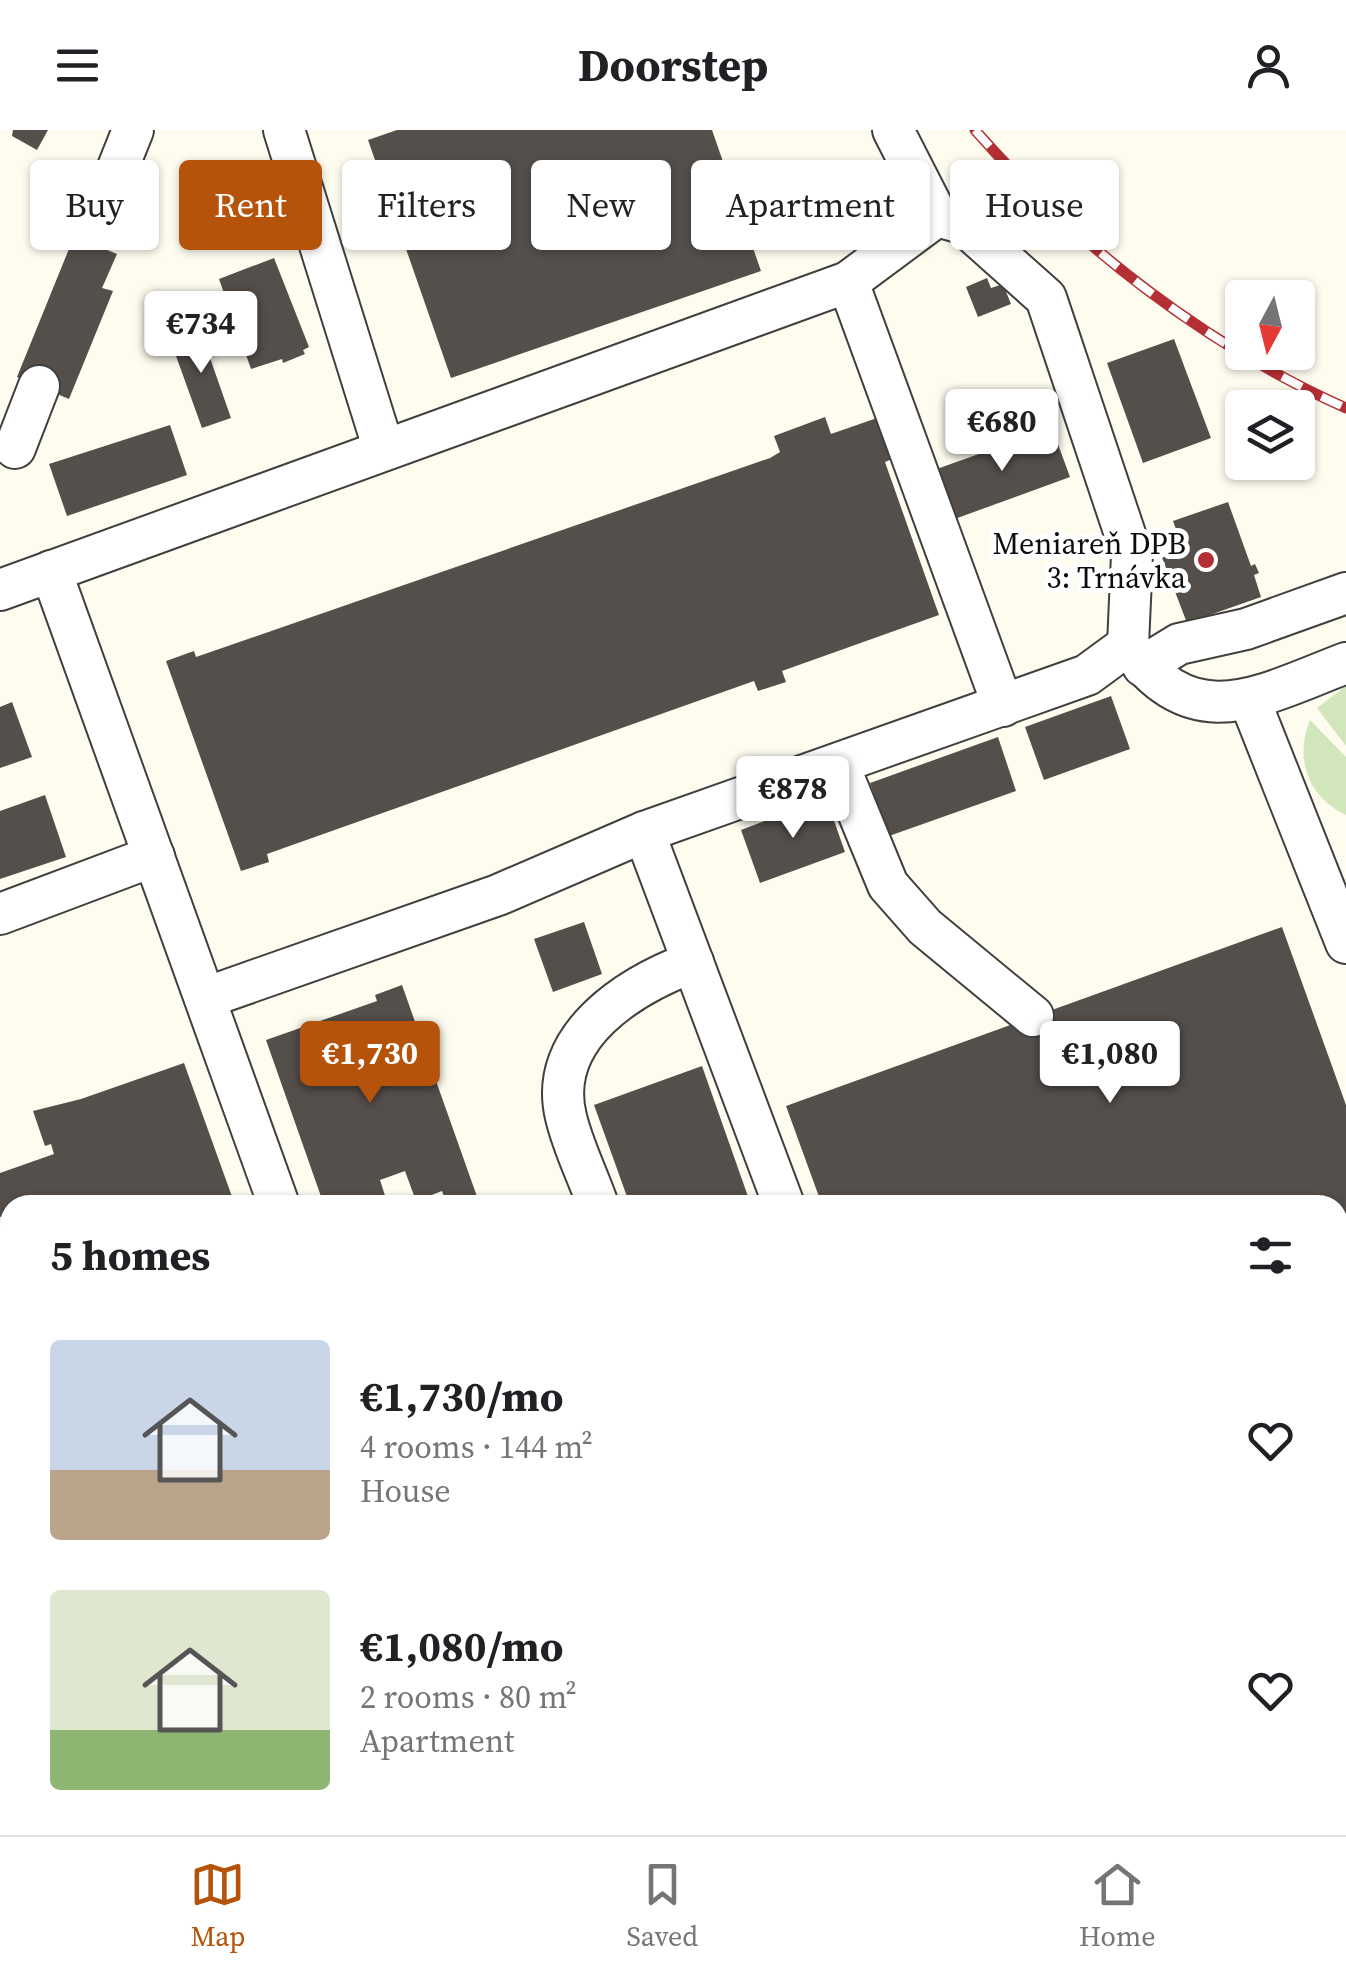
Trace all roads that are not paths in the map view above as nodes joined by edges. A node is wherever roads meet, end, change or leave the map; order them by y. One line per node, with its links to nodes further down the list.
1 (133, 130): 4 (lane)
2 (284, 130): 9 (lane)
3 (893, 130): 5 (lane)
4 (121, 160)
5 (938, 216): 6 (lane); 14 (lane)
6 (848, 282): 9 (lane); 18 (lane)
7 (39, 386): 8 (lane)
8 (15, 448)
9 (384, 450): 10 (lane)
10 (52, 571): 11 (lane); 21 (lane)
11 (0, 590)
12 (1346, 594): 13 (lane)
13 (1246, 629): 14 (lane); 16 (lane)
14 (1136, 655): 16 (lane); 18 (lane)
15 (1346, 663): 17 (lane)
16 (1180, 698): 17 (lane)
17 (1250, 701): 23 (lane)
18 (1003, 706): 19 (lane)
19 (838, 766): 20 (lane); 26 (lane)
20 (644, 832): 24 (lane); 25 (lane)
21 (154, 856): 22 (lane); 25 (lane)
22 (0, 914)
23 (1346, 943)
24 (693, 962): 28 (lane); 29 (lane)
25 (204, 998): 27 (lane)
26 (1033, 1016)
27 (275, 1195)
28 (594, 1195)
29 (780, 1195)

